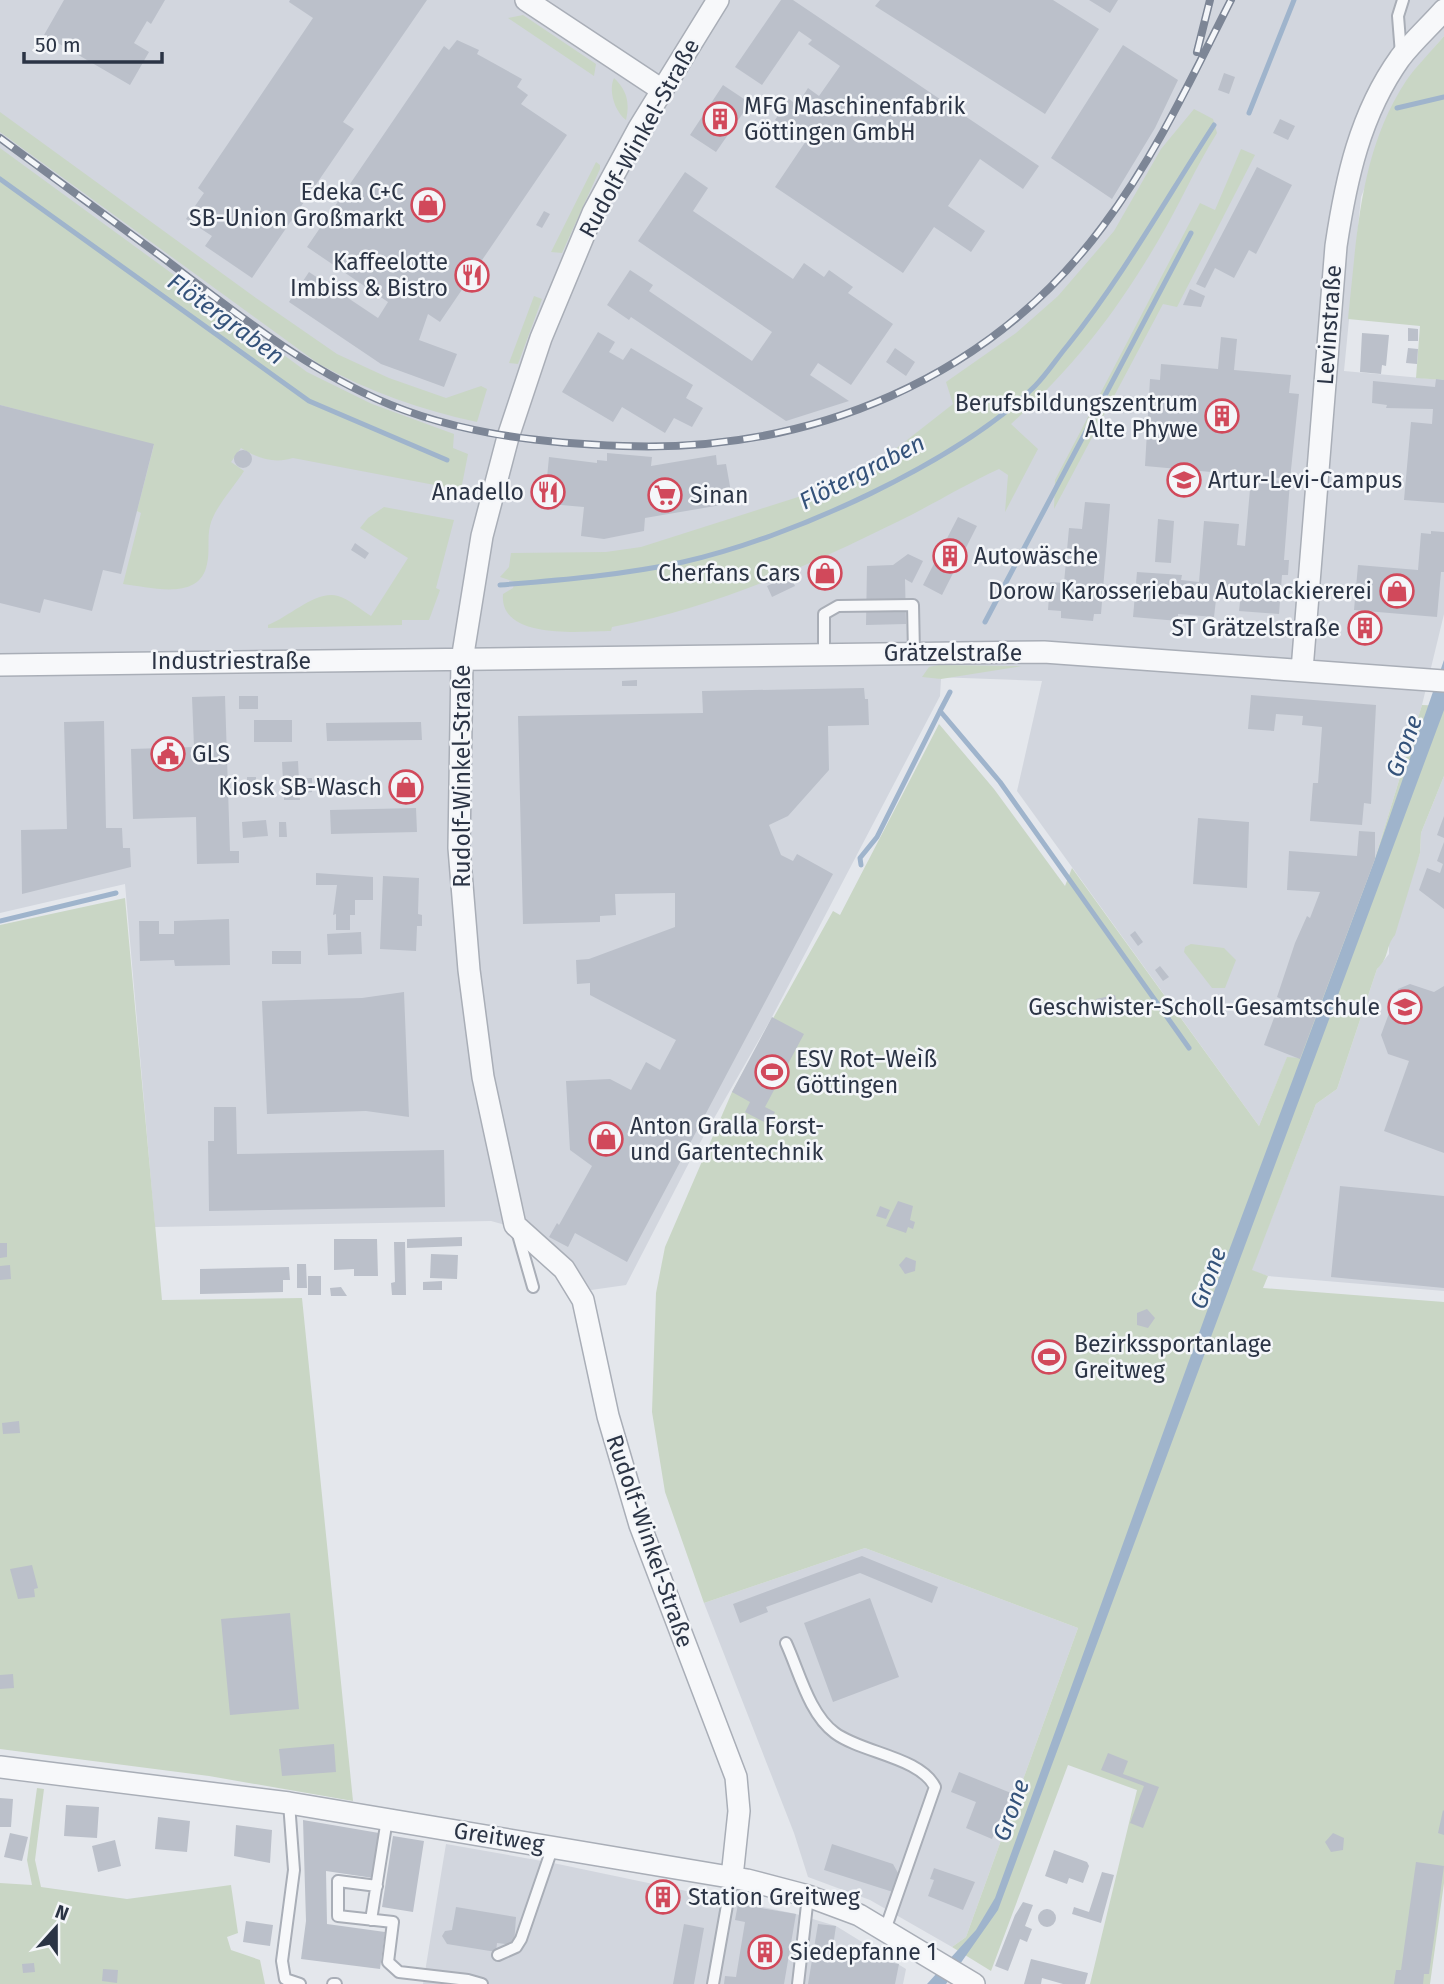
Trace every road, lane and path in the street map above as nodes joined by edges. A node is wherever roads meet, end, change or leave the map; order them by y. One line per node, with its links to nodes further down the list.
1 (526, 0): 6 (street)
2 (718, 0): 6 (street, Rudolf-Winkel-Straße)
3 (1403, 0): 5 (lane)
4 (1444, 10): 5 (street, Levinstraße)
5 (1401, 57): 11 (street, Levinstraße)
6 (662, 90): 9 (street, Rudolf-Winkel-Straße)
7 (824, 653): 8 (street, Grätzelstraße); 8 (lane); 9 (street, Grätzelstraße)
8 (914, 653): 11 (street, Grätzelstraße)
9 (462, 660): 10 (street, Industriestraße); 13 (street, Rudolf-Winkel-Straße)
10 (0, 665)
11 (1302, 670): 12 (street, Grätzelstraße)
12 (1437, 681)
13 (515, 1225): 14 (lane, Rudolf-Winkel-Straße); 20 (street, Rudolf-Winkel-Straße)
14 (533, 1287)
15 (786, 1643): 24 (lane)
16 (0, 1766): 17 (street, Greitweg)
17 (289, 1803): 18 (street, Greitweg); 28 (lane)
18 (387, 1819): 19 (street, Greitweg); 21 (lane)
19 (553, 1846): 20 (street, Greitweg); 25 (lane)
20 (732, 1877): 22 (street, Greitweg); 30 (lane)
21 (377, 1886): 23 (lane); 23 (lane)
22 (808, 1896): 24 (street, Greitweg); 31 (lane)
23 (371, 1920): 27 (lane)
24 (885, 1930): 26 (street, Greitweg)
25 (498, 1955)
26 (966, 1979)
27 (467, 1982): 29 (lane)
28 (300, 1984)
29 (482, 1984)
30 (713, 1984)
31 (798, 1984)

